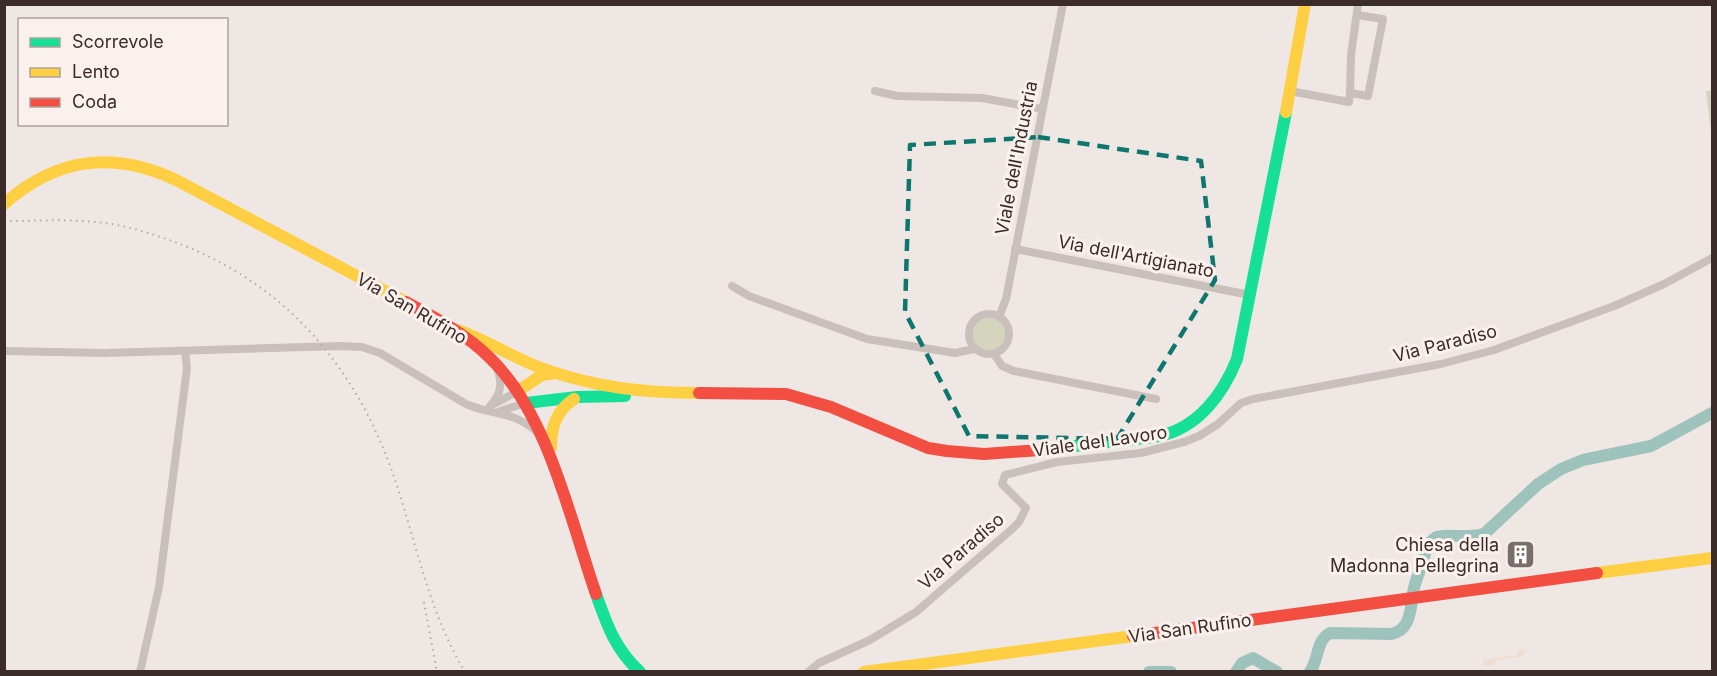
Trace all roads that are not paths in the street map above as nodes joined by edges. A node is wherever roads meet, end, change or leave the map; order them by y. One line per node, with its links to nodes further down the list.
1 (1063, 4): 8 (street, Viale dell'Industria)
2 (1305, 4): 6 (main road, Viale del Lavoro)
3 (1358, 4): 4 (street)
4 (1357, 15): 7 (street); 7 (street)
5 (874, 91): 8 (street)
6 (1290, 91): 7 (street); 13 (main road, Viale del Lavoro)
7 (1350, 93)
8 (1042, 109): 10 (street, Viale dell'Industria)
9 (8, 201): 15 (main road, Via San Rufino)
10 (1016, 249): 13 (street, Via dell'Artigianato); 14 (street, Viale dell'Industria)
11 (1713, 258): 30 (street, Via Paradiso)
12 (732, 286): 16 (street)
13 (1250, 295): 28 (main road, Viale del Lavoro)
14 (999, 316): 16 (street); 19 (street)
15 (457, 330): 20 (main road, Via San Rufino); 21 (main road, Viale del Lavoro)
16 (974, 349): 19 (street)
17 (4, 351): 18 (street)
18 (185, 351): 27 (street); 33 (street)
19 (994, 354): 25 (street)
20 (494, 362): 22 (main road, Via San Rufino); 27 (street)
21 (557, 373): 22 (main road); 23 (main road, Viale del Lavoro)
22 (518, 390): 26 (main road, Via San Rufino); 27 (street)
23 (650, 393): 24 (main road, Viale del Lavoro); 28 (main road, Viale del Lavoro)
24 (577, 397): 26 (main road, Viale del Lavoro); 31 (main road)
25 (1156, 399)
26 (526, 403): 27 (street); 29 (main road, Via San Rufino)
27 (492, 409): 29 (street)
28 (1180, 429): 30 (street)
29 (544, 441): 31 (main road, Via San Rufino)
30 (1184, 442): 35 (street, Via Paradiso)
31 (551, 458): 34 (main road, Via San Rufino)
32 (1713, 558): 36 (main road, Via San Rufino)
33 (140, 672)
34 (639, 672)
35 (808, 672)
36 (864, 672)

